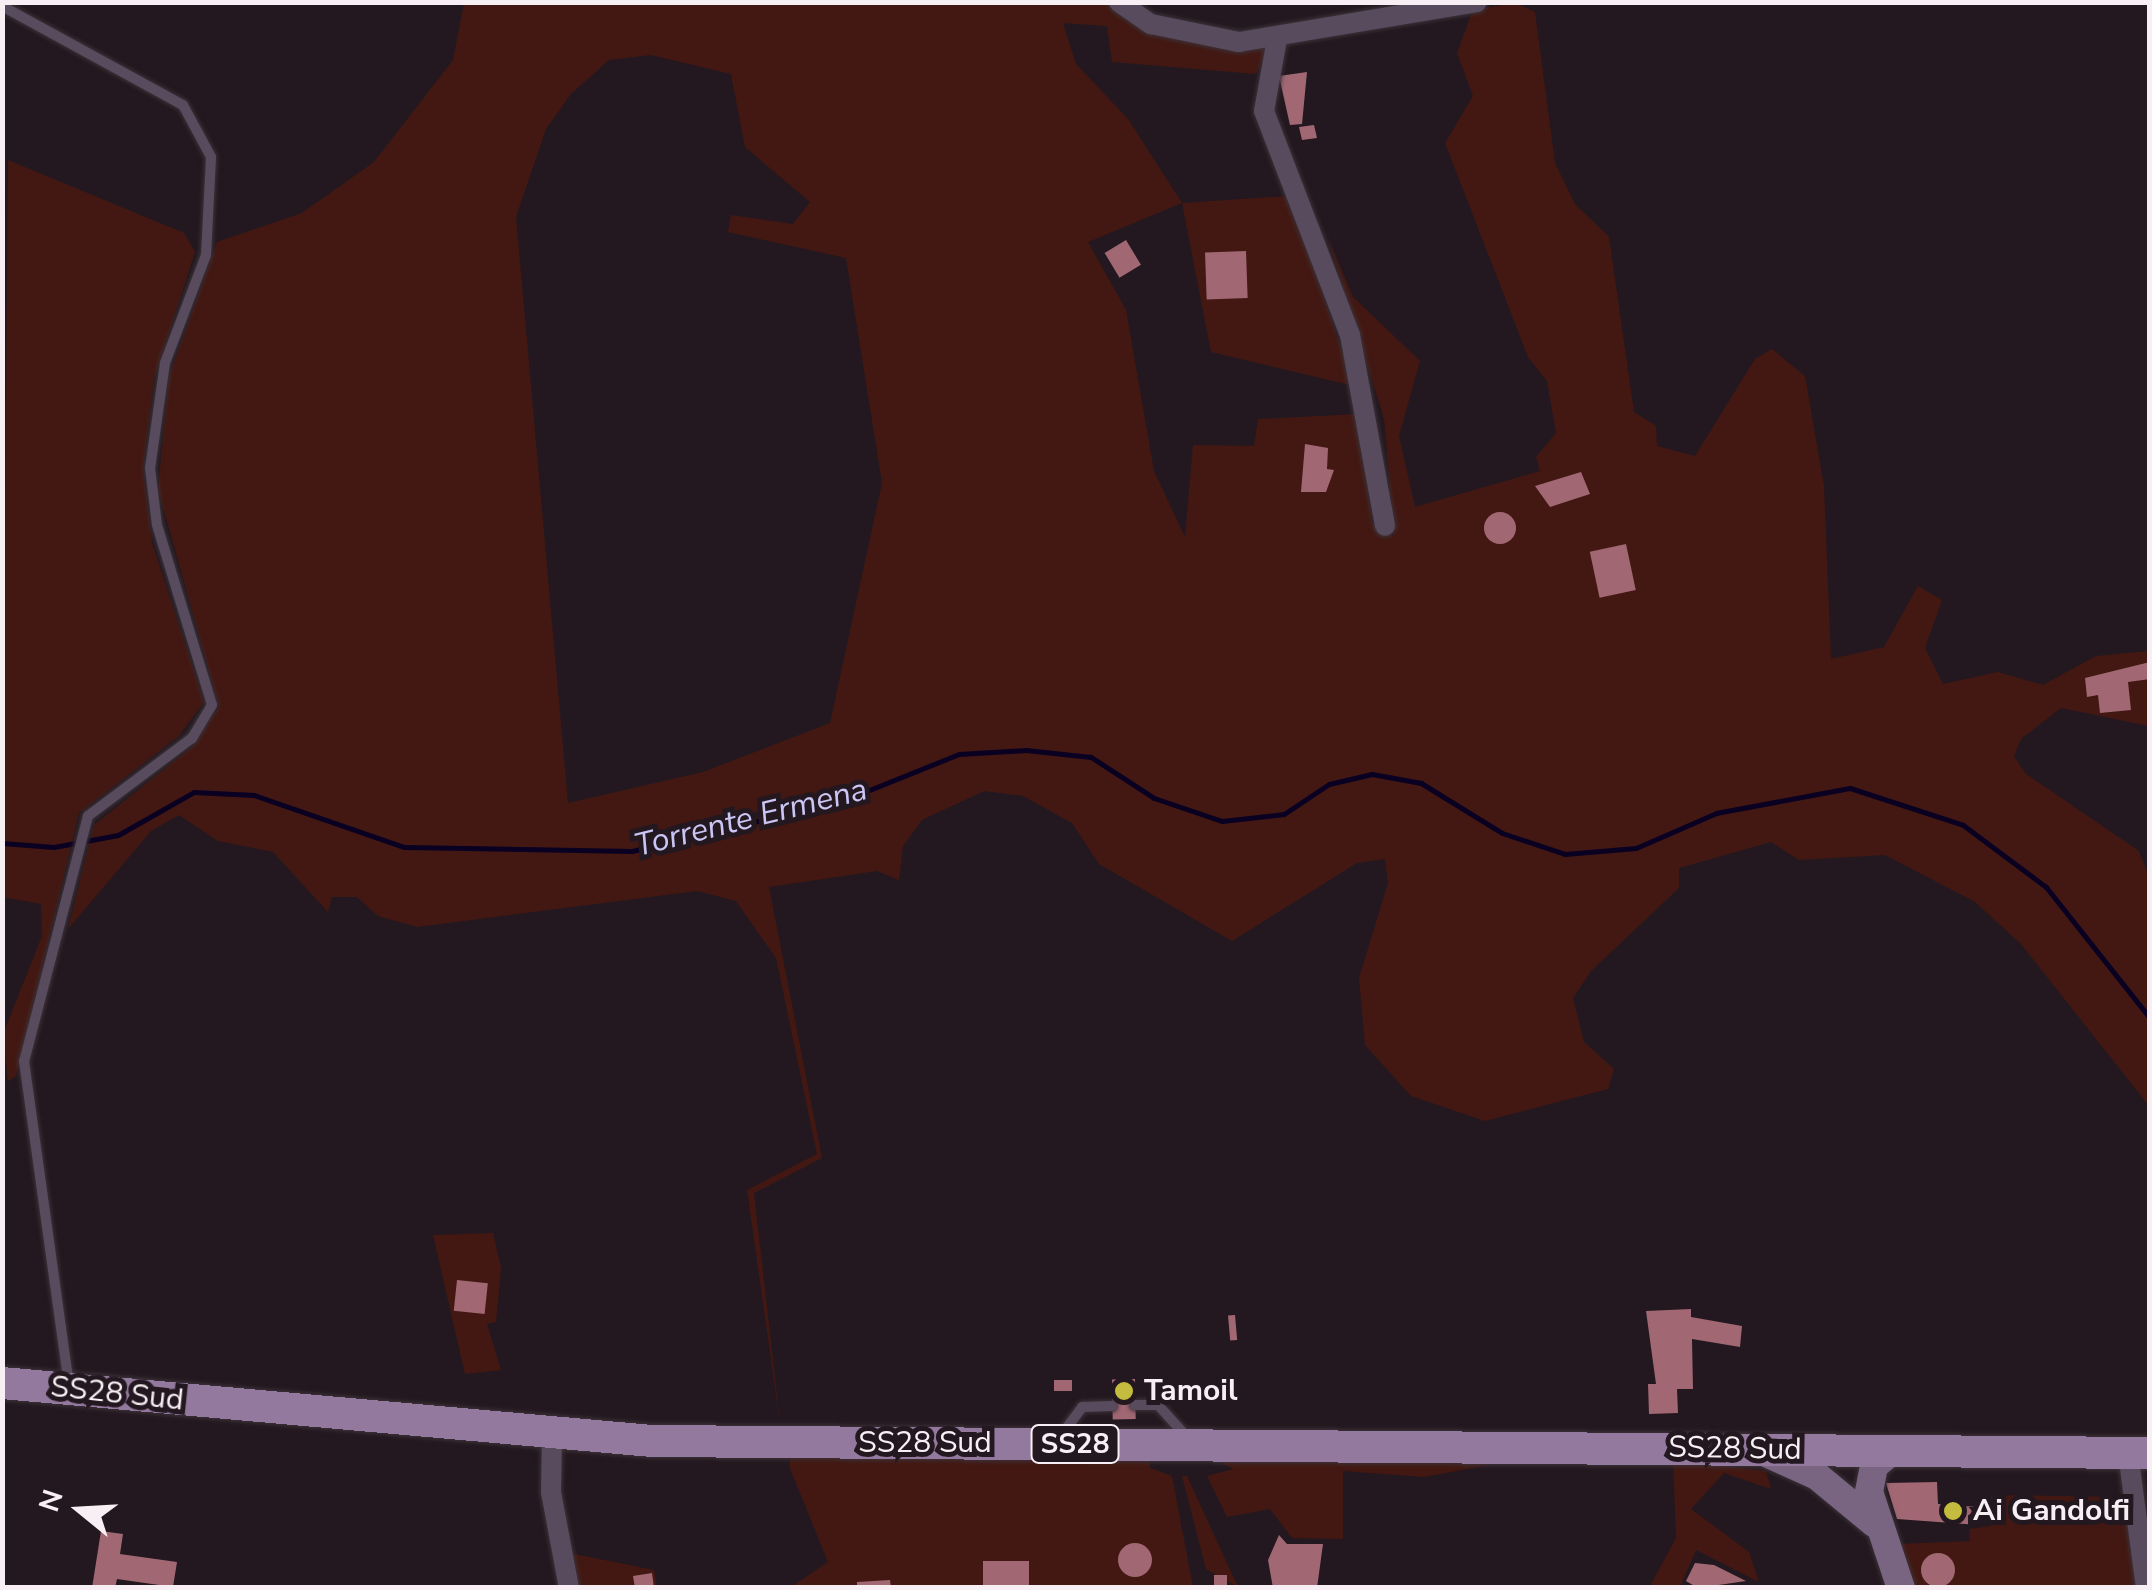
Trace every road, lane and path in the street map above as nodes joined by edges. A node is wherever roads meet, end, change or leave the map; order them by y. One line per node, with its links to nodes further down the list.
1 (1120, 2): 4 (street)
2 (1478, 2): 4 (street)
3 (2, 6): 7 (lane)
4 (1277, 39): 5 (street)
5 (1385, 526)
6 (2, 1383): 7 (main road, SS28 Sud / SS28)
7 (70, 1390): 10 (main road, SS28 Sud / SS28)
8 (1136, 1405): 12 (lane)
9 (1112, 1406): 11 (lane)
10 (552, 1436): 11 (main road, SS28 Sud / SS28); 20 (street)
11 (1054, 1444): 12 (main road, SS28 Sud / SS28)
12 (1193, 1445): 13 (main road, SS28 Sud / SS28)
13 (1756, 1449): 14 (main road, SS28 Sud / SS28); 18 (main road)
14 (1846, 1450): 15 (main road, SS28 Sud / SS28); 17 (main road); 18 (main road)
15 (1894, 1450): 16 (main road, SS28 Sud / SS28); 17 (main road)
16 (2139, 1453): 22 (street)
17 (1869, 1480): 19 (main road)
18 (1840, 1491): 19 (main road)
19 (1876, 1525): 21 (main road)
20 (569, 1588)
21 (1901, 1588)
22 (2146, 1588)

